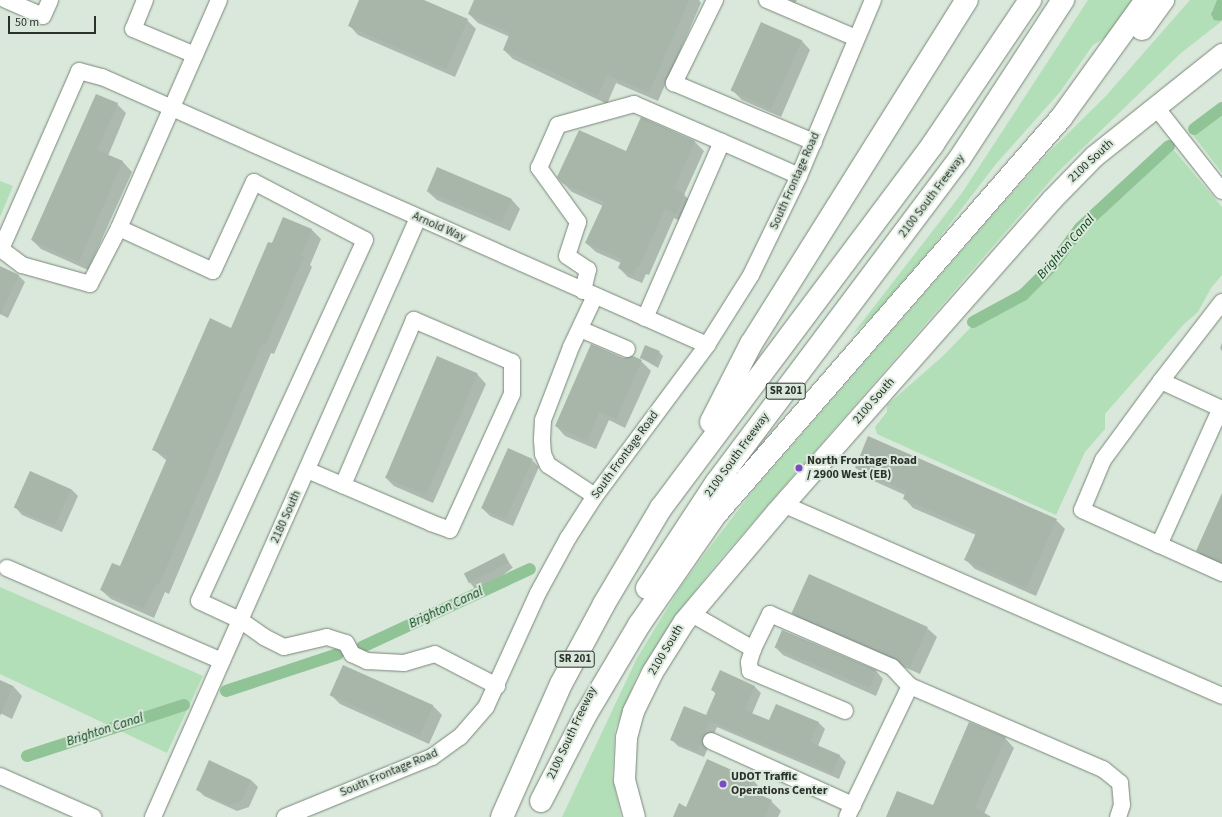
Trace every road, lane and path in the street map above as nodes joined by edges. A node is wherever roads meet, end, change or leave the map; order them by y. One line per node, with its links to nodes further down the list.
1 (6, 0): 2 (street)
2 (50, 0)
3 (146, 0): 14 (street)
4 (220, 0): 14 (street)
5 (715, 0): 20 (street)
6 (767, 0): 13 (street)
7 (873, 0): 13 (street, South Frontage Road)
8 (967, 0): 37 (highway)
9 (1030, 0): 37 (highway, SR 201)
10 (1063, 0): 51 (highway, 2100 South Freeway / SR 201)
11 (1146, 0): 18 (highway)
12 (1163, 0): 18 (highway)
13 (856, 38): 20 (street, South Frontage Road)
14 (194, 55): 17 (street)
15 (1217, 57): 16 (main road, 2100 South)
16 (1155, 106): 22 (street); 36 (main road, 2100 South)
17 (170, 108): 23 (street, Arnold Way); 24 (street); 24 (street, Arnold Way)
18 (1061, 118): 51 (highway)
19 (722, 142): 21 (street); 25 (street); 27 (street)
20 (814, 142): 21 (street, South Frontage Road)
21 (799, 176): 29 (street, South Frontage Road)
22 (1222, 191)
23 (418, 218): 25 (street, Arnold Way); 33 (street, 2180 South)
24 (119, 228): 42 (street)
25 (589, 293): 27 (street, Arnold Way); 28 (street)
26 (1222, 302): 31 (street)
27 (645, 318): 29 (street, Arnold Way)
28 (580, 329): 30 (street); 35 (street)
29 (707, 345): 35 (street, South Frontage Road)
30 (627, 349)
31 (1161, 381): 32 (street); 38 (street)
32 (1222, 408): 38 (street)
33 (307, 470): 34 (street); 42 (street, 2180 South)
34 (343, 485): 34 (street)
35 (595, 496): 45 (street, South Frontage Road)
36 (782, 504): 41 (main road, 2100 South); 47 (street)
37 (661, 508): 57 (highway, SR 201)
38 (1159, 545): 40 (street)
39 (7, 568): 44 (street)
40 (1222, 573)
41 (690, 613): 43 (street); 53 (main road, 2100 South)
42 (240, 620): 44 (street, 2180 South); 45 (street)
43 (753, 649): 46 (street); 48 (street)
44 (222, 661): 55 (street, 2180 South)
45 (497, 686): 56 (street, South Frontage Road)
46 (910, 686): 52 (street); 58 (street)
47 (1222, 696)
48 (845, 711)
49 (711, 741): 52 (street)
50 (0, 776): 54 (street)
51 (538, 809)
52 (850, 811)
53 (632, 813)
54 (93, 817)
55 (153, 817)
56 (285, 817)
57 (502, 817)
58 (1118, 817)

